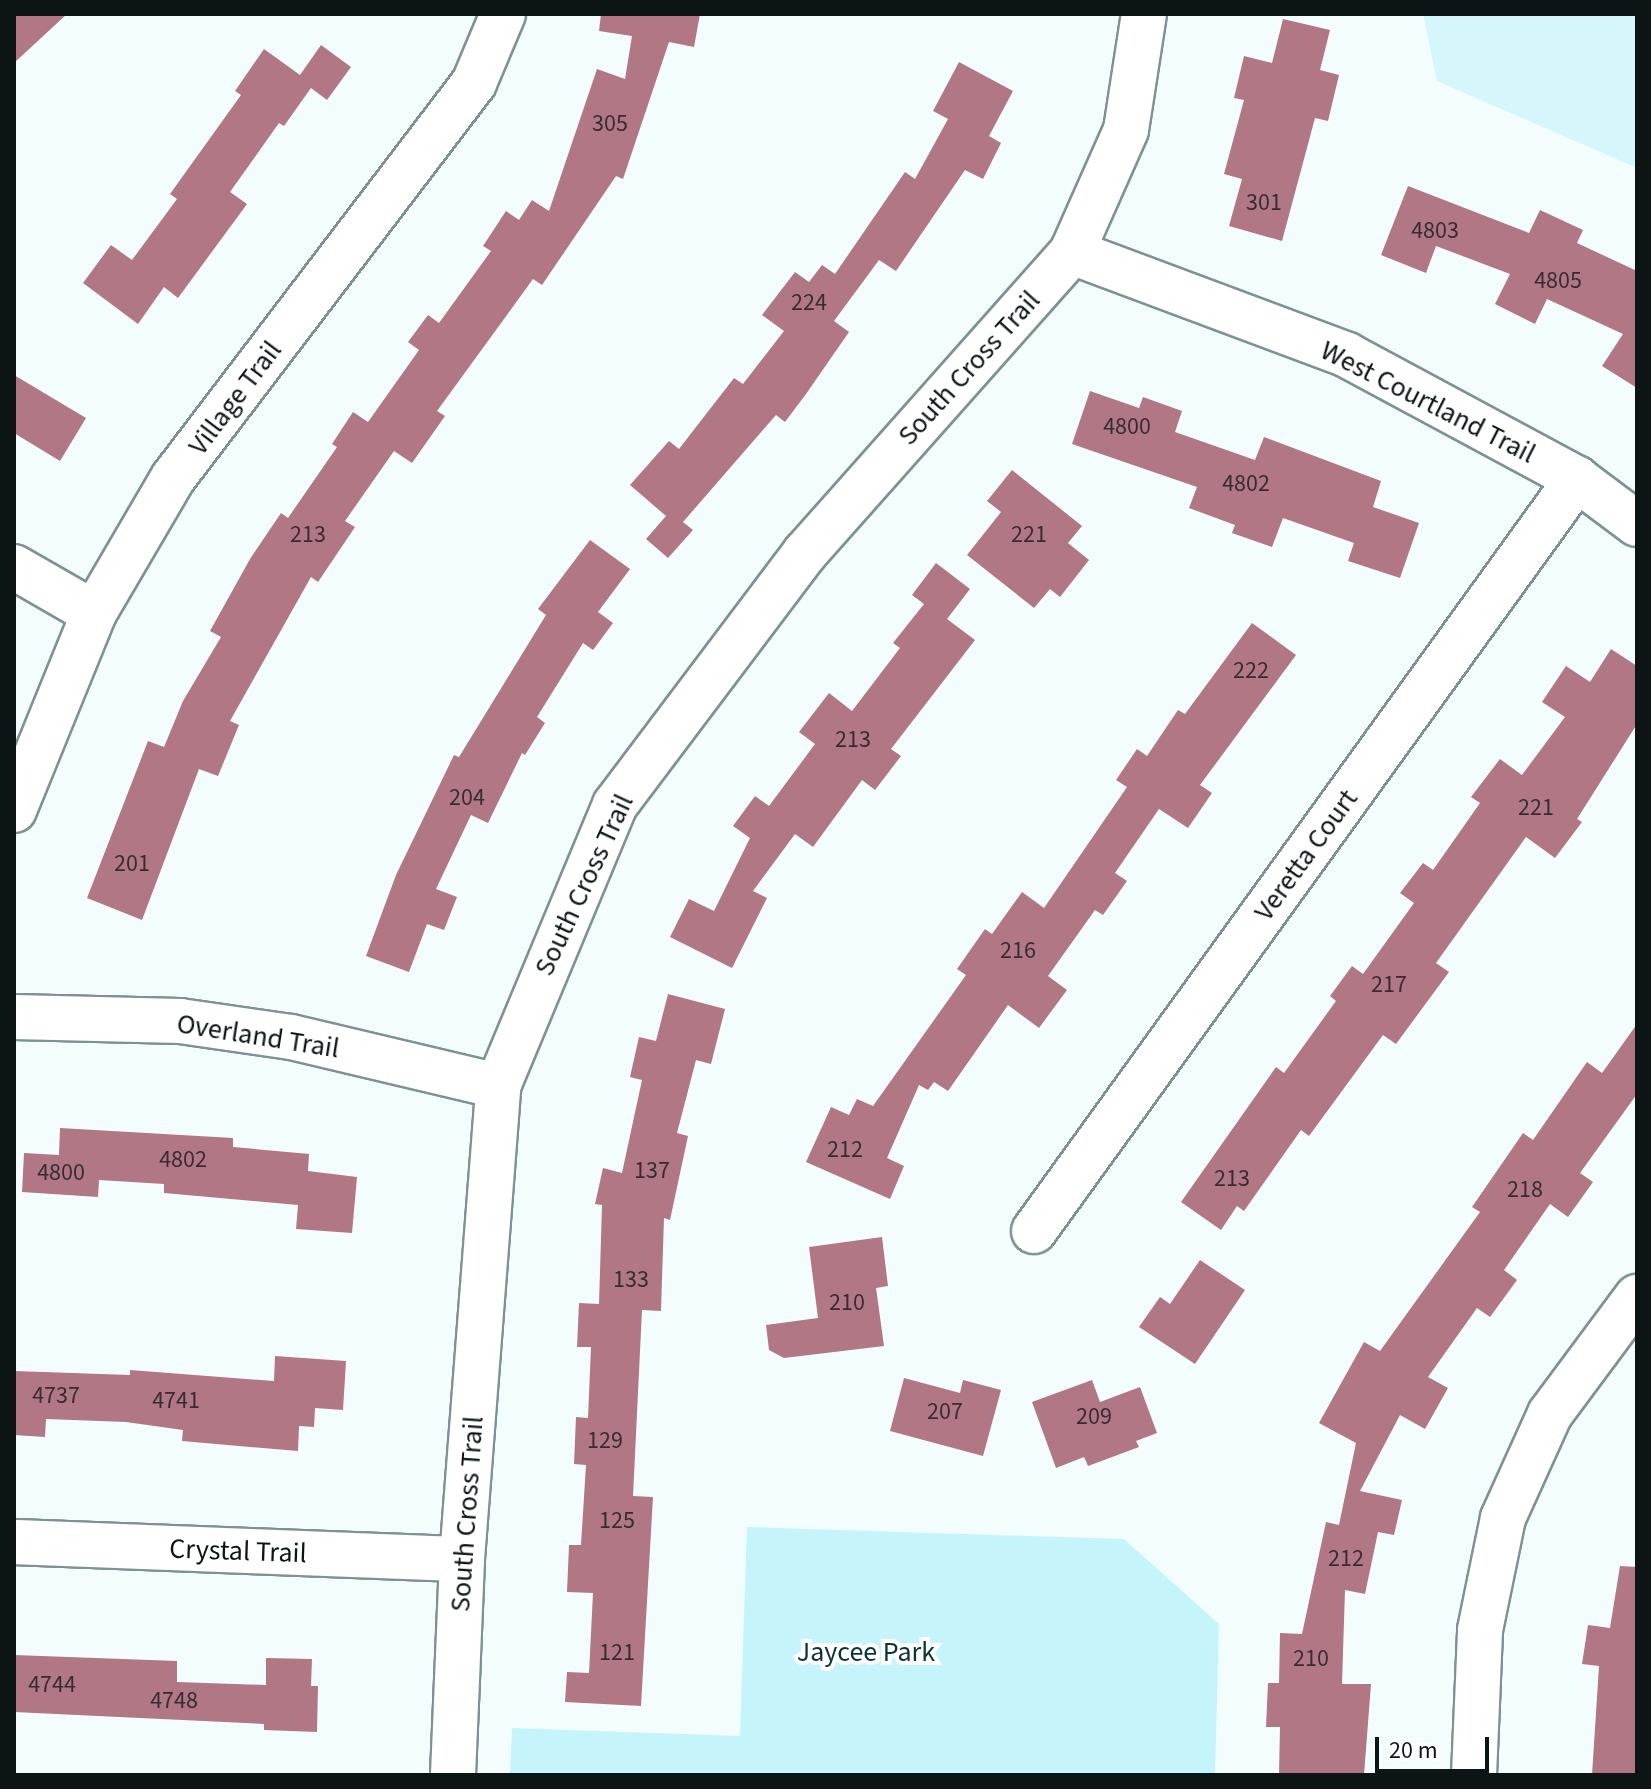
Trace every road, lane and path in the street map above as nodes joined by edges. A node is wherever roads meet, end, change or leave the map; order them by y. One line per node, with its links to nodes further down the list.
1 (503, 14): 7 (street, Village Trail)
2 (1144, 14): 3 (street, South Cross Trail)
3 (1072, 252): 4 (street, West Courtland Trail); 10 (street, South Cross Trail)
4 (1577, 479): 5 (street, West Courtland Trail); 11 (street, Veretta Court)
5 (1637, 524)
6 (14, 567): 7 (street)
7 (94, 613): 8 (street, Village Trail)
8 (14, 810)
9 (14, 1017): 10 (street, Overland Trail)
10 (498, 1086): 14 (street, South Cross Trail)
11 (1034, 1231)
12 (1637, 1297): 16 (street)
13 (14, 1542): 14 (street, Crystal Trail)
14 (462, 1559): 15 (street, South Cross Trail)
15 (453, 1775)
16 (1474, 1775)

